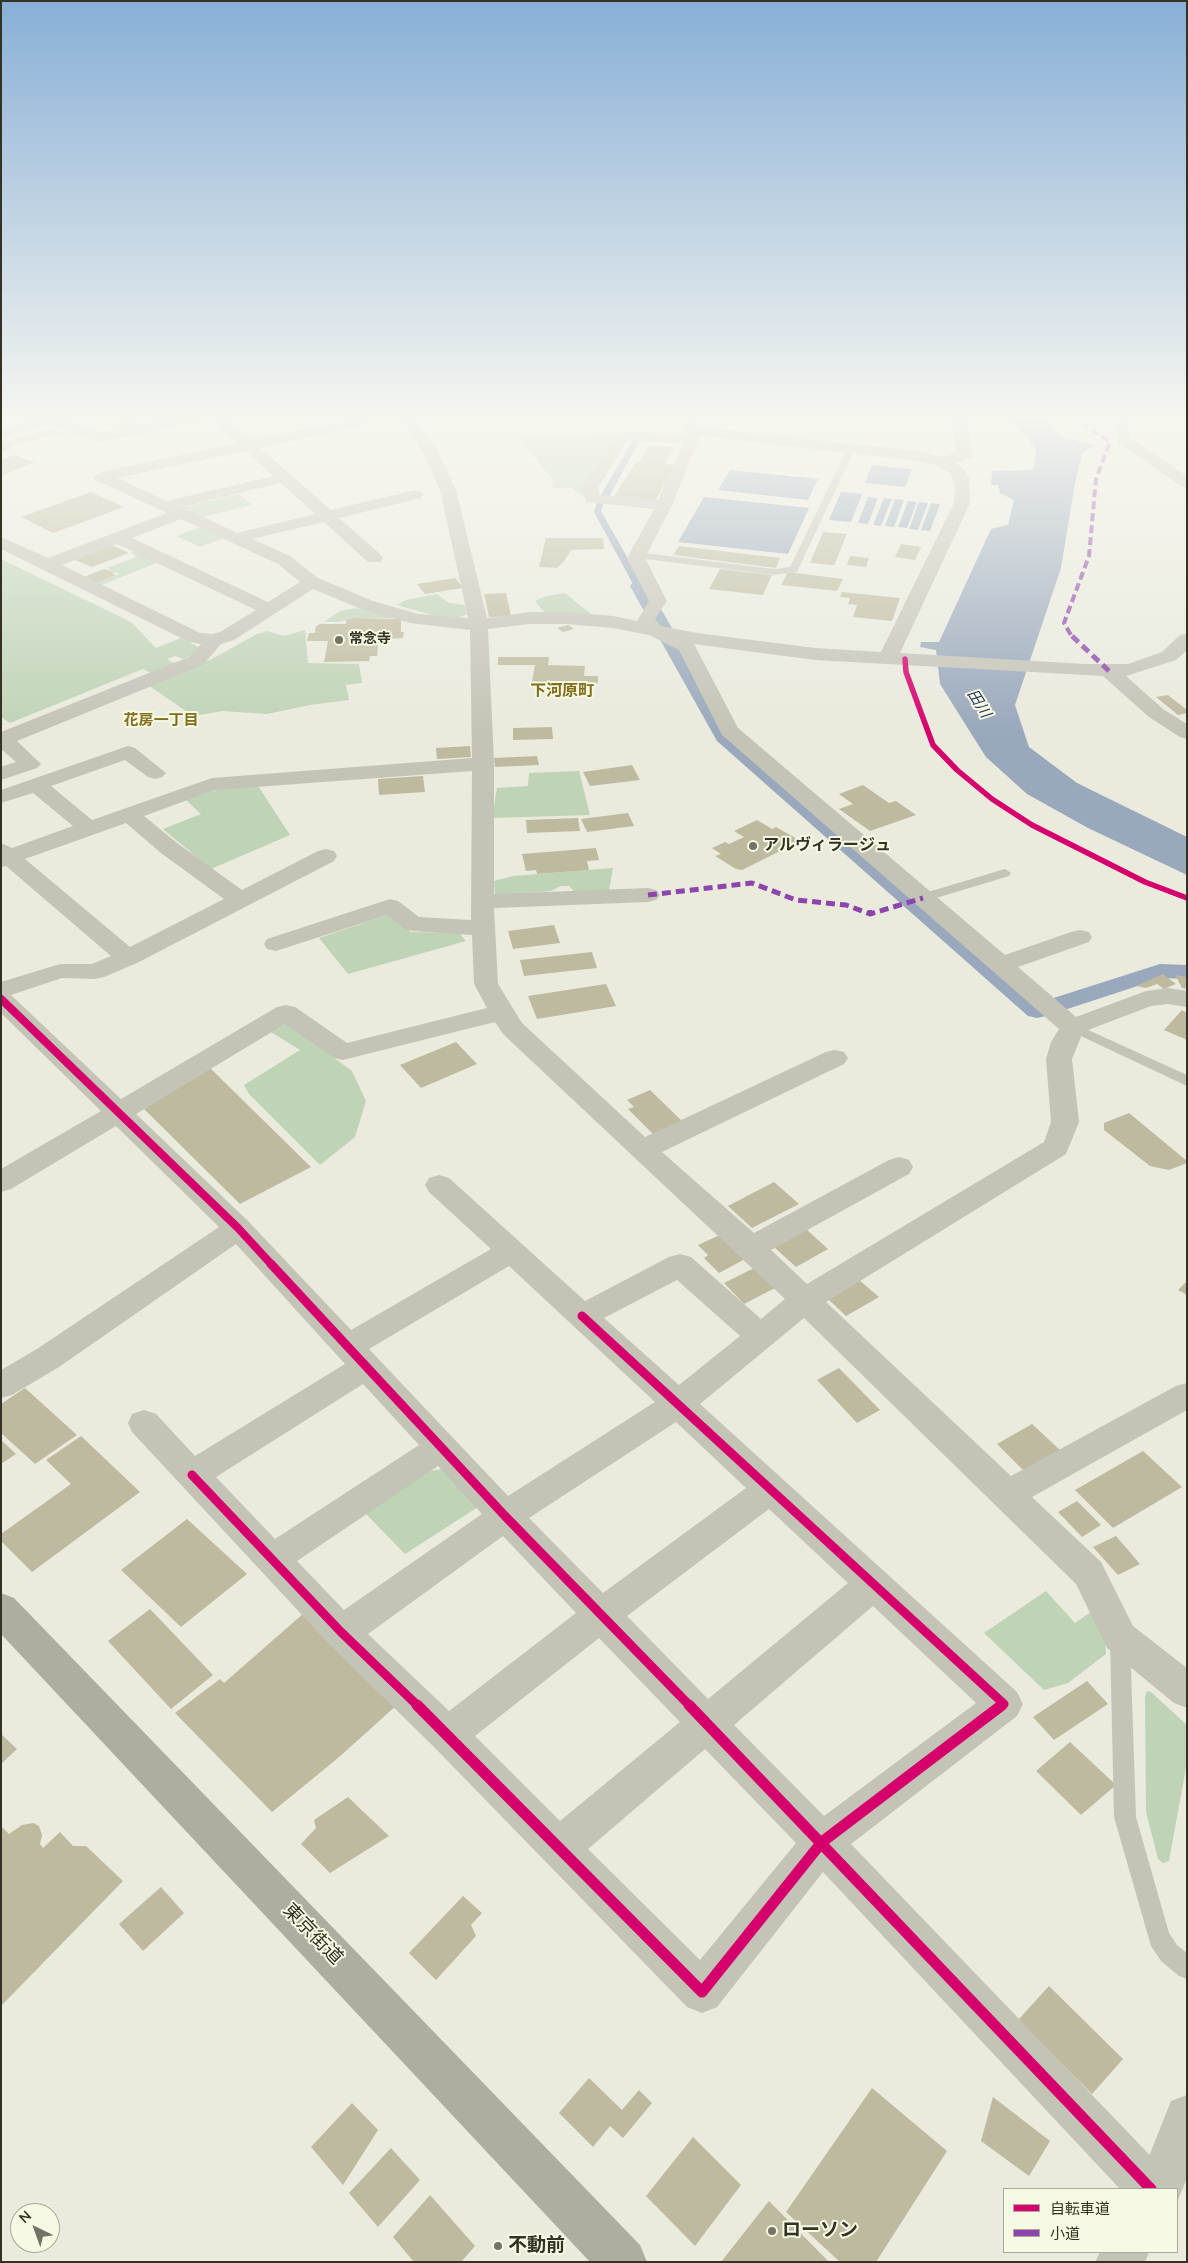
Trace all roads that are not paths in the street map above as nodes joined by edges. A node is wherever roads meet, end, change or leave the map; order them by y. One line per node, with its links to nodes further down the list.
1 (160, 522): 9 (street)
2 (198, 522): 10 (street)
3 (303, 522): 10 (street)
4 (332, 522): 13 (street)
5 (454, 522): 17 (street)
6 (655, 522): 12 (street)
7 (817, 522): 12 (lane)
8 (953, 522): 21 (street)
9 (117, 538): 14 (street); 16 (street)
10 (236, 538): 15 (street)
11 (1, 542): 14 (street)
12 (637, 555): 18 (street)
13 (374, 558)
14 (47, 565): 20 (street)
15 (312, 582): 16 (street); 17 (street)
16 (269, 609): 20 (street)
17 (479, 625): 18 (street); 24 (street)
18 (654, 630): 21 (street); 35 (street)
19 (1187, 639): 22 (street)
20 (213, 640): 26 (street)
21 (888, 658): 22 (street)
22 (1109, 671): 23 (street)
23 (1187, 733)
24 (483, 764): 29 (street); 37 (street)
25 (155, 773): 27 (street)
26 (1, 774)
27 (36, 785): 28 (street); 30 (street)
28 (1, 797)
29 (129, 814): 30 (street); 36 (street)
30 (89, 828): 31 (street)
31 (4, 856): 40 (street)
32 (326, 856): 36 (street)
33 (1005, 873): 35 (lane)
34 (648, 895): 37 (street)
35 (923, 898): 41 (street)
36 (240, 900): 40 (street)
37 (483, 915): 39 (street); 45 (street)
38 (1080, 937): 41 (street)
39 (276, 944)
40 (128, 958): 42 (street)
41 (1001, 965): 46 (street)
42 (1, 990)
43 (1, 998): 49 (street)
44 (1187, 999): 46 (street)
45 (502, 1012): 49 (street); 50 (street)
46 (1073, 1027): 48 (lane); 57 (street)
47 (834, 1058): 50 (street)
48 (1187, 1081)
49 (119, 1112): 52 (street); 54 (street)
50 (642, 1150): 55 (street)
51 (899, 1168): 55 (street)
52 (1, 1182)
53 (439, 1185): 56 (street)
54 (238, 1228): 60 (street); 61 (street)
55 (751, 1248): 57 (street)
56 (511, 1251): 58 (street); 60 (street)
57 (806, 1300): 59 (street); 68 (street)
58 (582, 1316): 59 (street); 63 (street)
59 (761, 1336): 63 (street)
60 (357, 1357): 65 (street); 66 (street)
61 (1, 1386)
62 (1187, 1395): 68 (street)
63 (678, 1404): 67 (street); 69 (street)
64 (144, 1423): 66 (street)
65 (441, 1447): 69 (street); 70 (street)
66 (192, 1475): 70 (street)
67 (770, 1489): 71 (street); 73 (street)
68 (1008, 1494): 75 (street)
69 (505, 1516): 73 (street); 74 (street)
70 (272, 1559): 74 (street)
71 (873, 1584): 77 (street); 79 (street)
72 (1, 1609): 85 (highway, 東京街道)
73 (601, 1615): 77 (street); 78 (street)
74 (341, 1632): 78 (street)
75 (1120, 1636): 76 (street); 81 (lane)
76 (1187, 1691)
77 (705, 1724): 79 (street); 80 (street)
78 (448, 1736): 80 (street)
79 (822, 1842): 80 (street); 83 (street)
80 (560, 1847)
81 (1187, 1968)
82 (1187, 2117): 84 (street)
83 (1150, 2188)
84 (1159, 2188)
85 (623, 2262)

